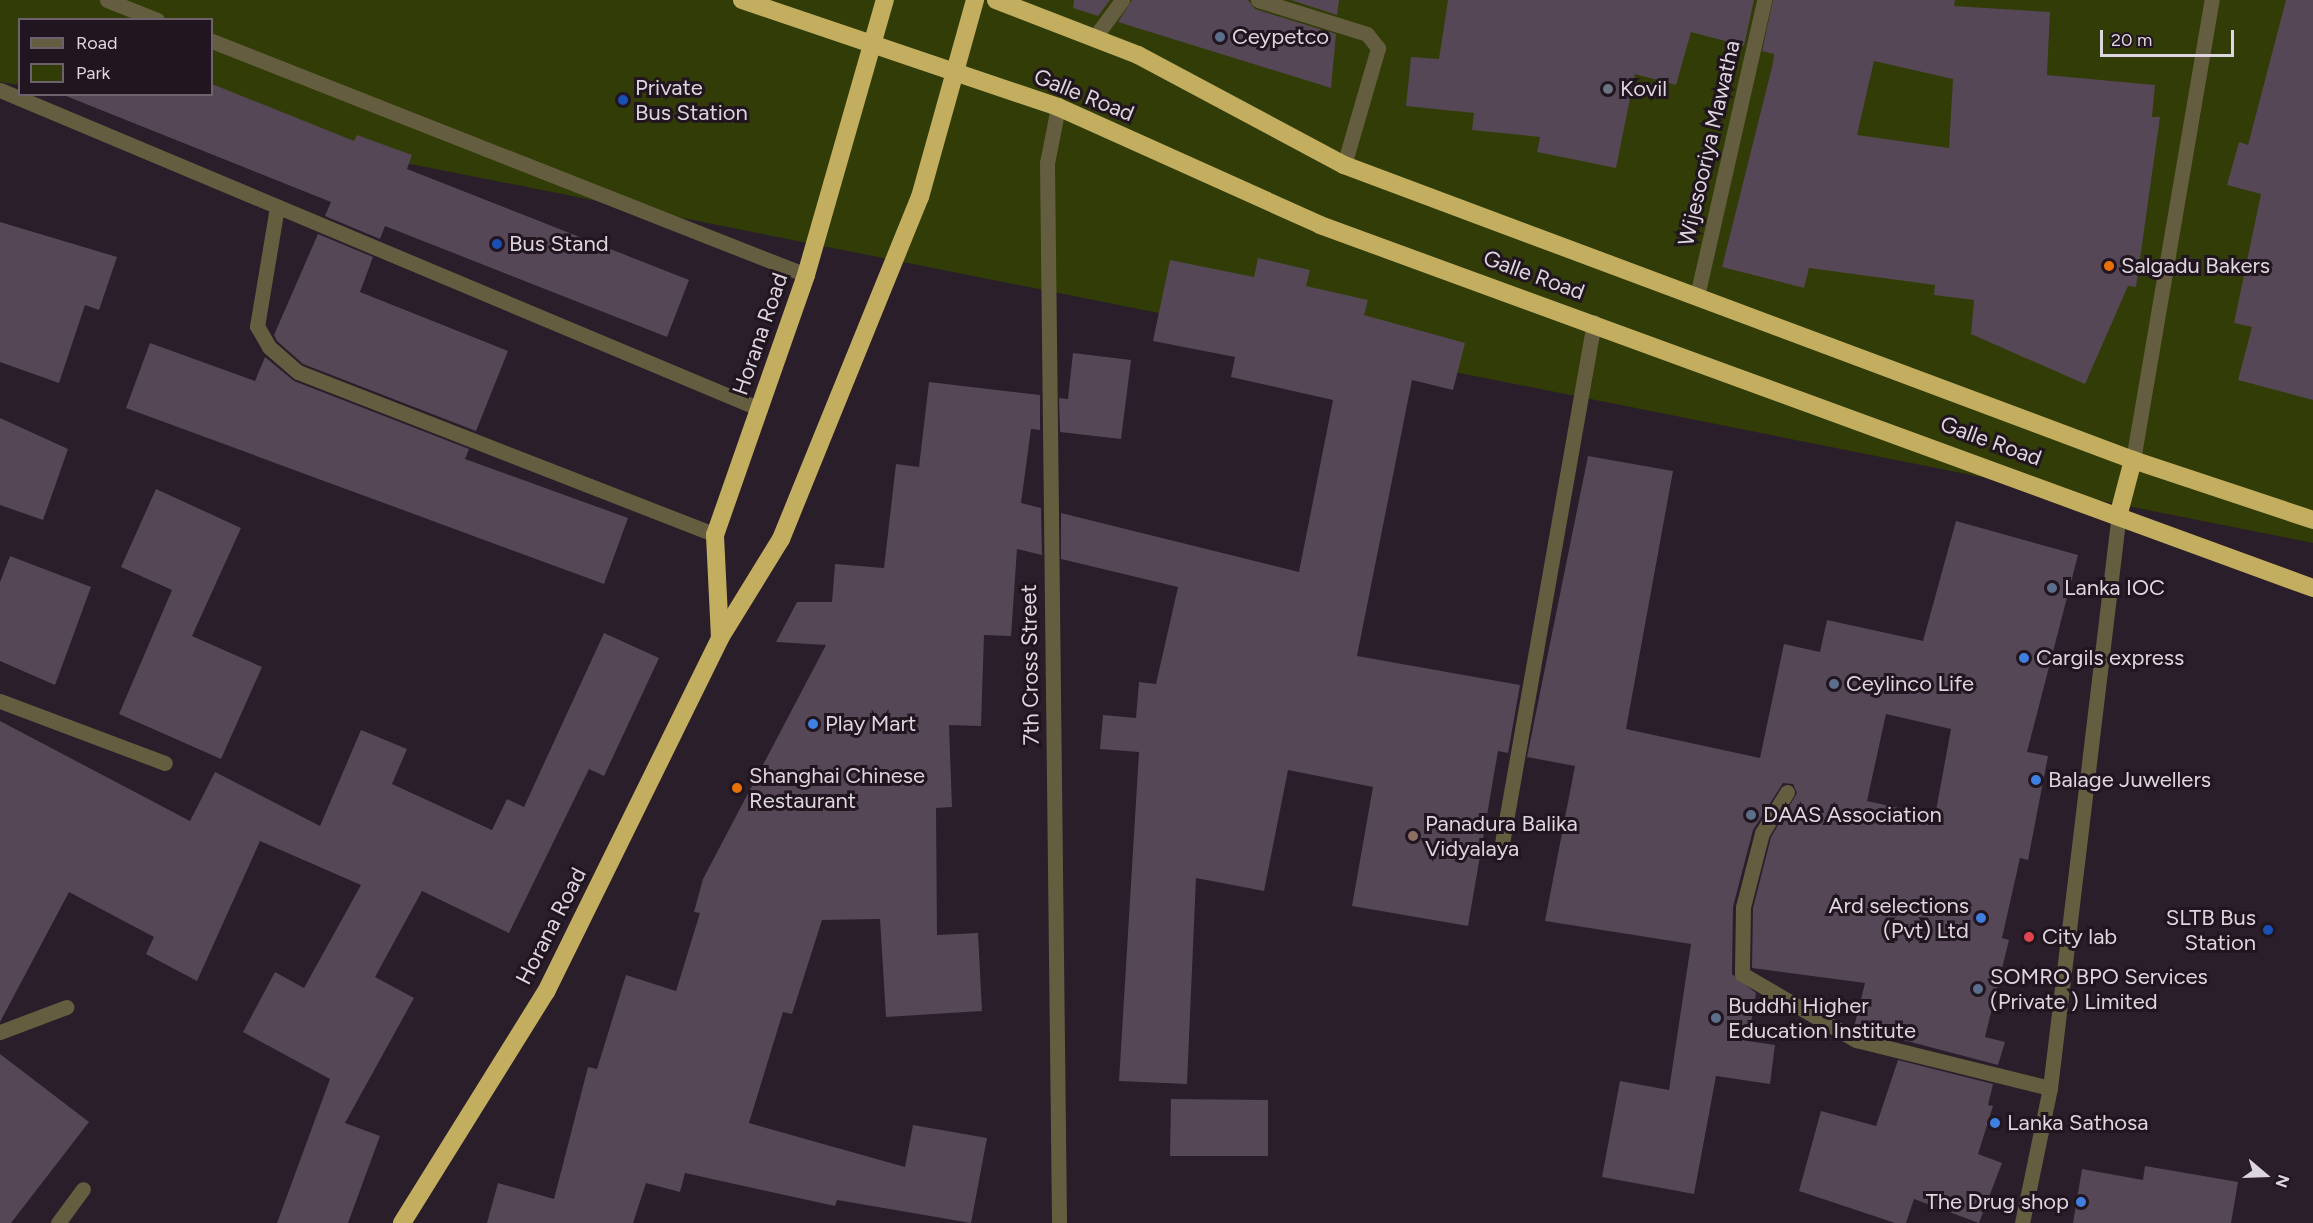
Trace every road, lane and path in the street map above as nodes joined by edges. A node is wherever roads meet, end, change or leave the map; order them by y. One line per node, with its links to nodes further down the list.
1 (107, 0): 10 (street)
2 (742, 0): 13 (highway, Galle Road)
3 (885, 0): 13 (highway, Horana Road)
4 (975, 0): 14 (highway, Horana Road)
5 (996, 0): 11 (highway, Galle Road)
6 (1122, 0): 11 (street)
7 (1258, 0): 17 (street)
8 (1764, 0): 20 (street, Wijesooriya Mawatha)
9 (2212, 0): 23 (street)
10 (152, 18)
11 (1095, 37): 17 (highway, Galle Road)
12 (213, 41): 19 (street)
13 (874, 48): 14 (highway, Galle Road); 19 (highway, Horana Road)
14 (954, 73): 16 (highway, Galle Road); 28 (highway, Horana Road)
15 (0, 90): 18 (street)
16 (1058, 107): 21 (highway, Galle Road); 39 (street, 7th Cross Street)
17 (1344, 165): 20 (highway, Galle Road)
18 (277, 207): 22 (street); 26 (street)
19 (806, 275): 22 (highway, Horana Road)
20 (1696, 296): 23 (highway, Galle Road)
21 (1594, 322): 24 (highway, Galle Road); 32 (street)
22 (760, 409): 26 (highway, Horana Road)
23 (2133, 460): 24 (highway); 25 (highway, Galle Road)
24 (2120, 513): 27 (highway, Galle Road); 35 (street)
25 (2313, 520)
26 (715, 535): 28 (highway, Horana Road)
27 (2313, 588)
28 (720, 638): 38 (highway, Horana Road)
29 (0, 701): 30 (street)
30 (165, 763)
31 (1787, 792): 35 (street)
32 (1502, 849)
33 (66, 1007): 34 (street)
34 (0, 1032)
35 (2050, 1088): 40 (street)
36 (83, 1189): 37 (street)
37 (58, 1223)
38 (402, 1223)
39 (1059, 1223)
40 (2022, 1223)

